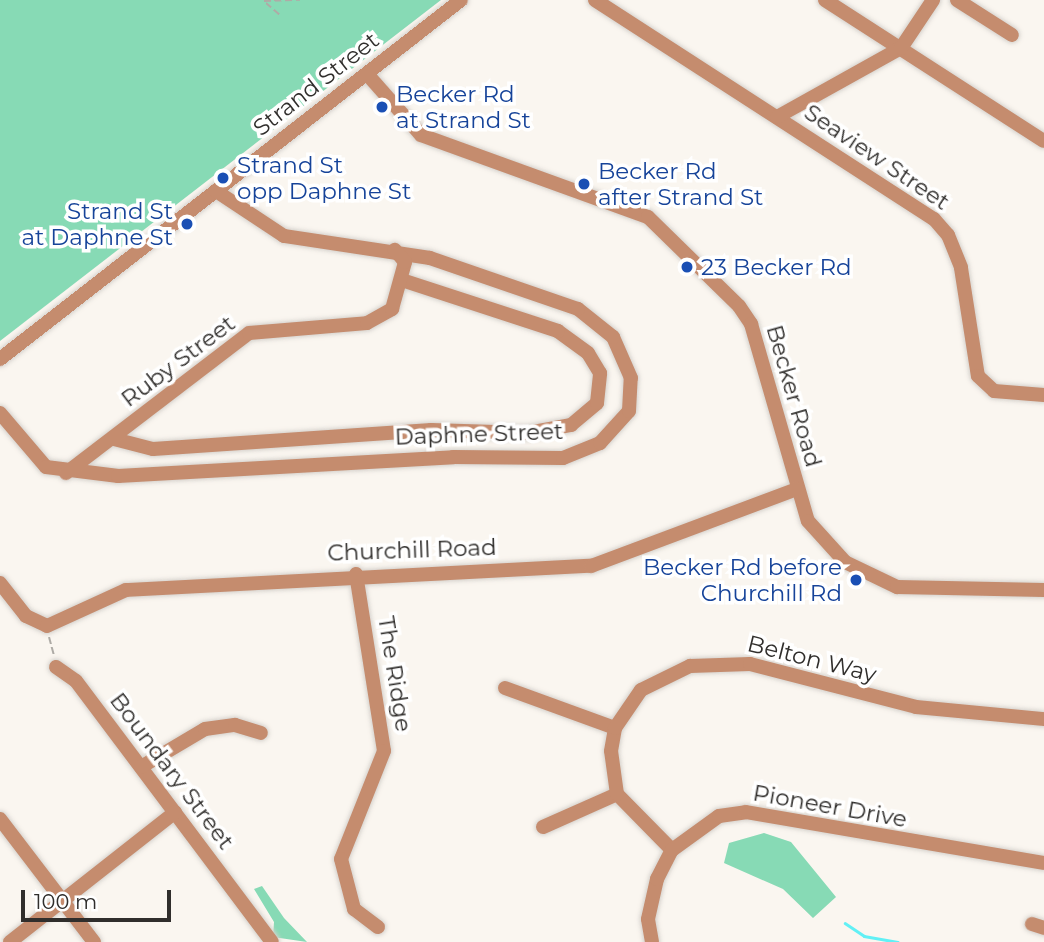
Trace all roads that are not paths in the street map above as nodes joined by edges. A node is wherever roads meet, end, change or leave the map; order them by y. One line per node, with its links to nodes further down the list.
1 (461, 0): 8 (street, Strand Street)
2 (595, 0): 9 (street, Seaview Street)
3 (825, 0): 7 (street)
4 (933, 0): 7 (street)
5 (957, 0): 6 (street)
6 (1012, 35)
7 (901, 48): 9 (street); 10 (street)
8 (367, 74): 11 (street, Strand Street); 19 (street, Becker Road)
9 (777, 117): 15 (street, Seaview Street)
10 (1044, 141)
11 (216, 191): 12 (street, Daphne Street); 14 (street, Strand Street)
12 (395, 250): 13 (street); 18 (street, Daphne Street)
13 (402, 280): 17 (street, Ruby Street); 17 (street, Daphne Street)
14 (0, 359)
15 (1044, 395)
16 (0, 413): 18 (street)
17 (114, 439): 18 (street, Ruby Street)
18 (65, 474)
19 (797, 489): 20 (street, Churchill Road); 22 (street, Becker Road)
20 (356, 575): 21 (street, Churchill Road); 36 (street, The Ridge)
21 (0, 583)
22 (1044, 590)
23 (56, 667): 28 (street, Boundary Street)
24 (505, 688): 26 (street)
25 (1044, 719): 26 (street, Belton Way)
26 (615, 728): 29 (street, Belton Way)
27 (261, 733): 28 (street)
28 (141, 767): 30 (street, Boundary Street)
29 (617, 794): 32 (street); 33 (street)
30 (175, 812): 35 (street); 39 (street, Boundary Street)
31 (0, 819): 35 (street)
32 (543, 827)
33 (671, 850): 34 (street, Pioneer Drive); 40 (street, Pioneer Drive)
34 (1044, 863)
35 (62, 901): 37 (street); 38 (street)
36 (378, 927)
37 (9, 942)
38 (94, 942)
39 (272, 942)
40 (652, 942)

